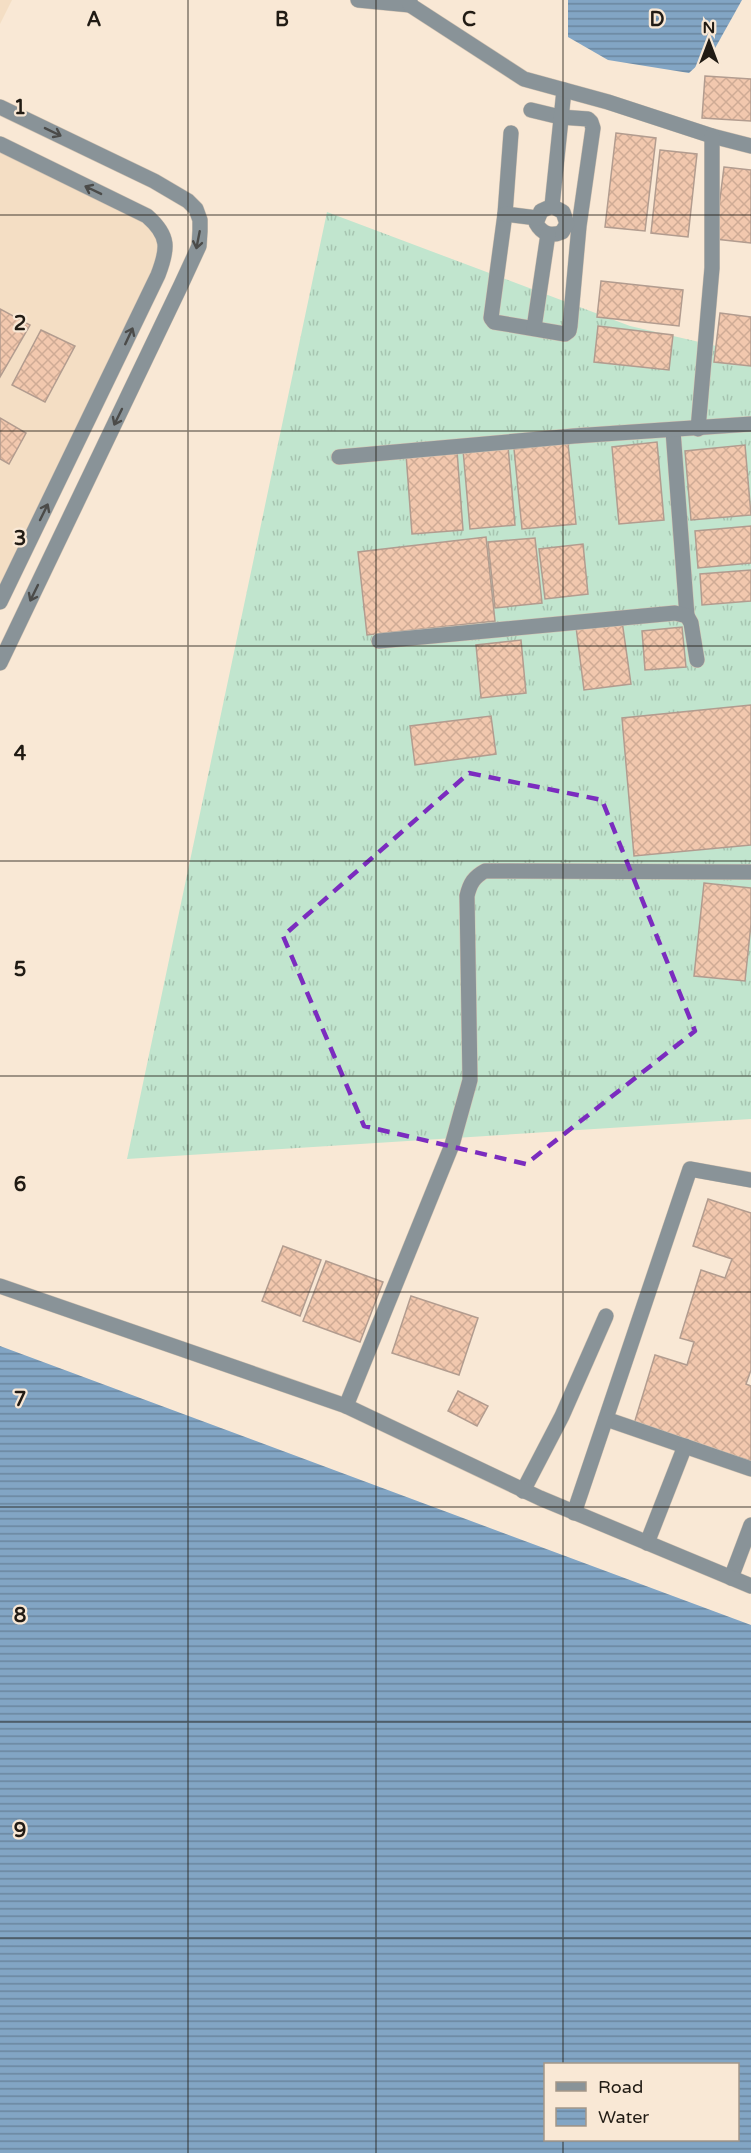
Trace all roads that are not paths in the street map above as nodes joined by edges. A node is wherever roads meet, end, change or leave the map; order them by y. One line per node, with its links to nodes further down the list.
1 (358, 0): 2 (street)
2 (410, 3): 3 (street)
3 (564, 90): 6 (street); 8 (street)
4 (0, 107): 25 (street, one-way to 25)
5 (531, 110): 6 (street)
6 (560, 117): 11 (street); 14 (street)
7 (512, 133): 12 (street)
8 (712, 136): 10 (street); 18 (street)
9 (0, 144): 21 (street, one-way to 9)
10 (751, 146)
11 (552, 206): 13 (street); 14 (street)
12 (505, 214): 13 (street); 16 (street)
13 (537, 218): 15 (street)
14 (573, 225): 15 (street); 16 (street)
15 (548, 234): 16 (street)
16 (534, 328)
17 (751, 424): 18 (street)
18 (698, 429): 19 (street)
19 (673, 431): 20 (street); 22 (street)
20 (339, 457)
21 (0, 602)
22 (687, 616): 23 (street); 24 (street)
23 (379, 641)
24 (697, 660)
25 (0, 663)
26 (751, 872): 30 (street)
27 (751, 1180): 31 (street)
28 (0, 1286): 30 (street)
29 (606, 1316): 34 (street)
30 (346, 1406): 34 (street)
31 (606, 1419): 32 (street); 35 (street)
32 (685, 1446): 33 (street); 37 (street)
33 (751, 1469)
34 (523, 1491): 35 (street)
35 (574, 1513): 37 (street)
36 (751, 1526): 38 (street)
37 (647, 1543): 38 (street)
38 (731, 1578): 39 (street)
39 (751, 1586)

